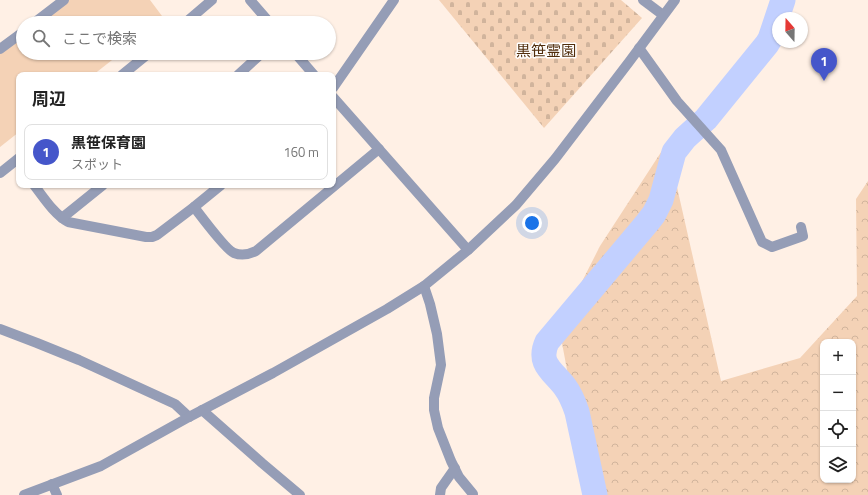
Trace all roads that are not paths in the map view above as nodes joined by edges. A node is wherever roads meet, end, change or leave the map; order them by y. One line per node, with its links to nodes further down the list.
1 (64, 0): 7 (street)
2 (212, 0): 8 (street)
3 (250, 0): 9 (street)
4 (394, 0): 20 (street)
5 (643, 0): 10 (street)
6 (675, 0): 10 (street)
7 (43, 16)
8 (193, 16)
9 (264, 16)
10 (663, 16): 12 (street)
11 (16, 37): 13 (street)
12 (639, 48): 32 (street); 33 (street)
13 (0, 49)
14 (140, 60): 17 (street)
15 (254, 60): 18 (street)
16 (301, 60): 19 (street)
17 (126, 72)
18 (241, 72)
19 (311, 72)
20 (336, 84)
21 (336, 100): 22 (street)
22 (379, 149): 25 (street); 33 (street)
23 (16, 163): 24 (street)
24 (0, 173)
25 (336, 185)
26 (37, 188): 31 (street)
27 (99, 188): 31 (street)
28 (217, 188): 30 (street)
29 (332, 188): 30 (street)
30 (194, 208): 31 (street)
31 (62, 218)
32 (801, 227)
33 (468, 250): 34 (street)
34 (424, 286): 36 (street); 38 (street)
35 (0, 329): 37 (street)
36 (202, 410): 37 (street); 43 (street)
37 (189, 417): 39 (street)
38 (455, 468): 40 (street); 44 (street)
39 (52, 484): 41 (street); 42 (street)
40 (473, 494)
41 (24, 495)
42 (57, 495)
43 (300, 495)
44 (440, 495)

